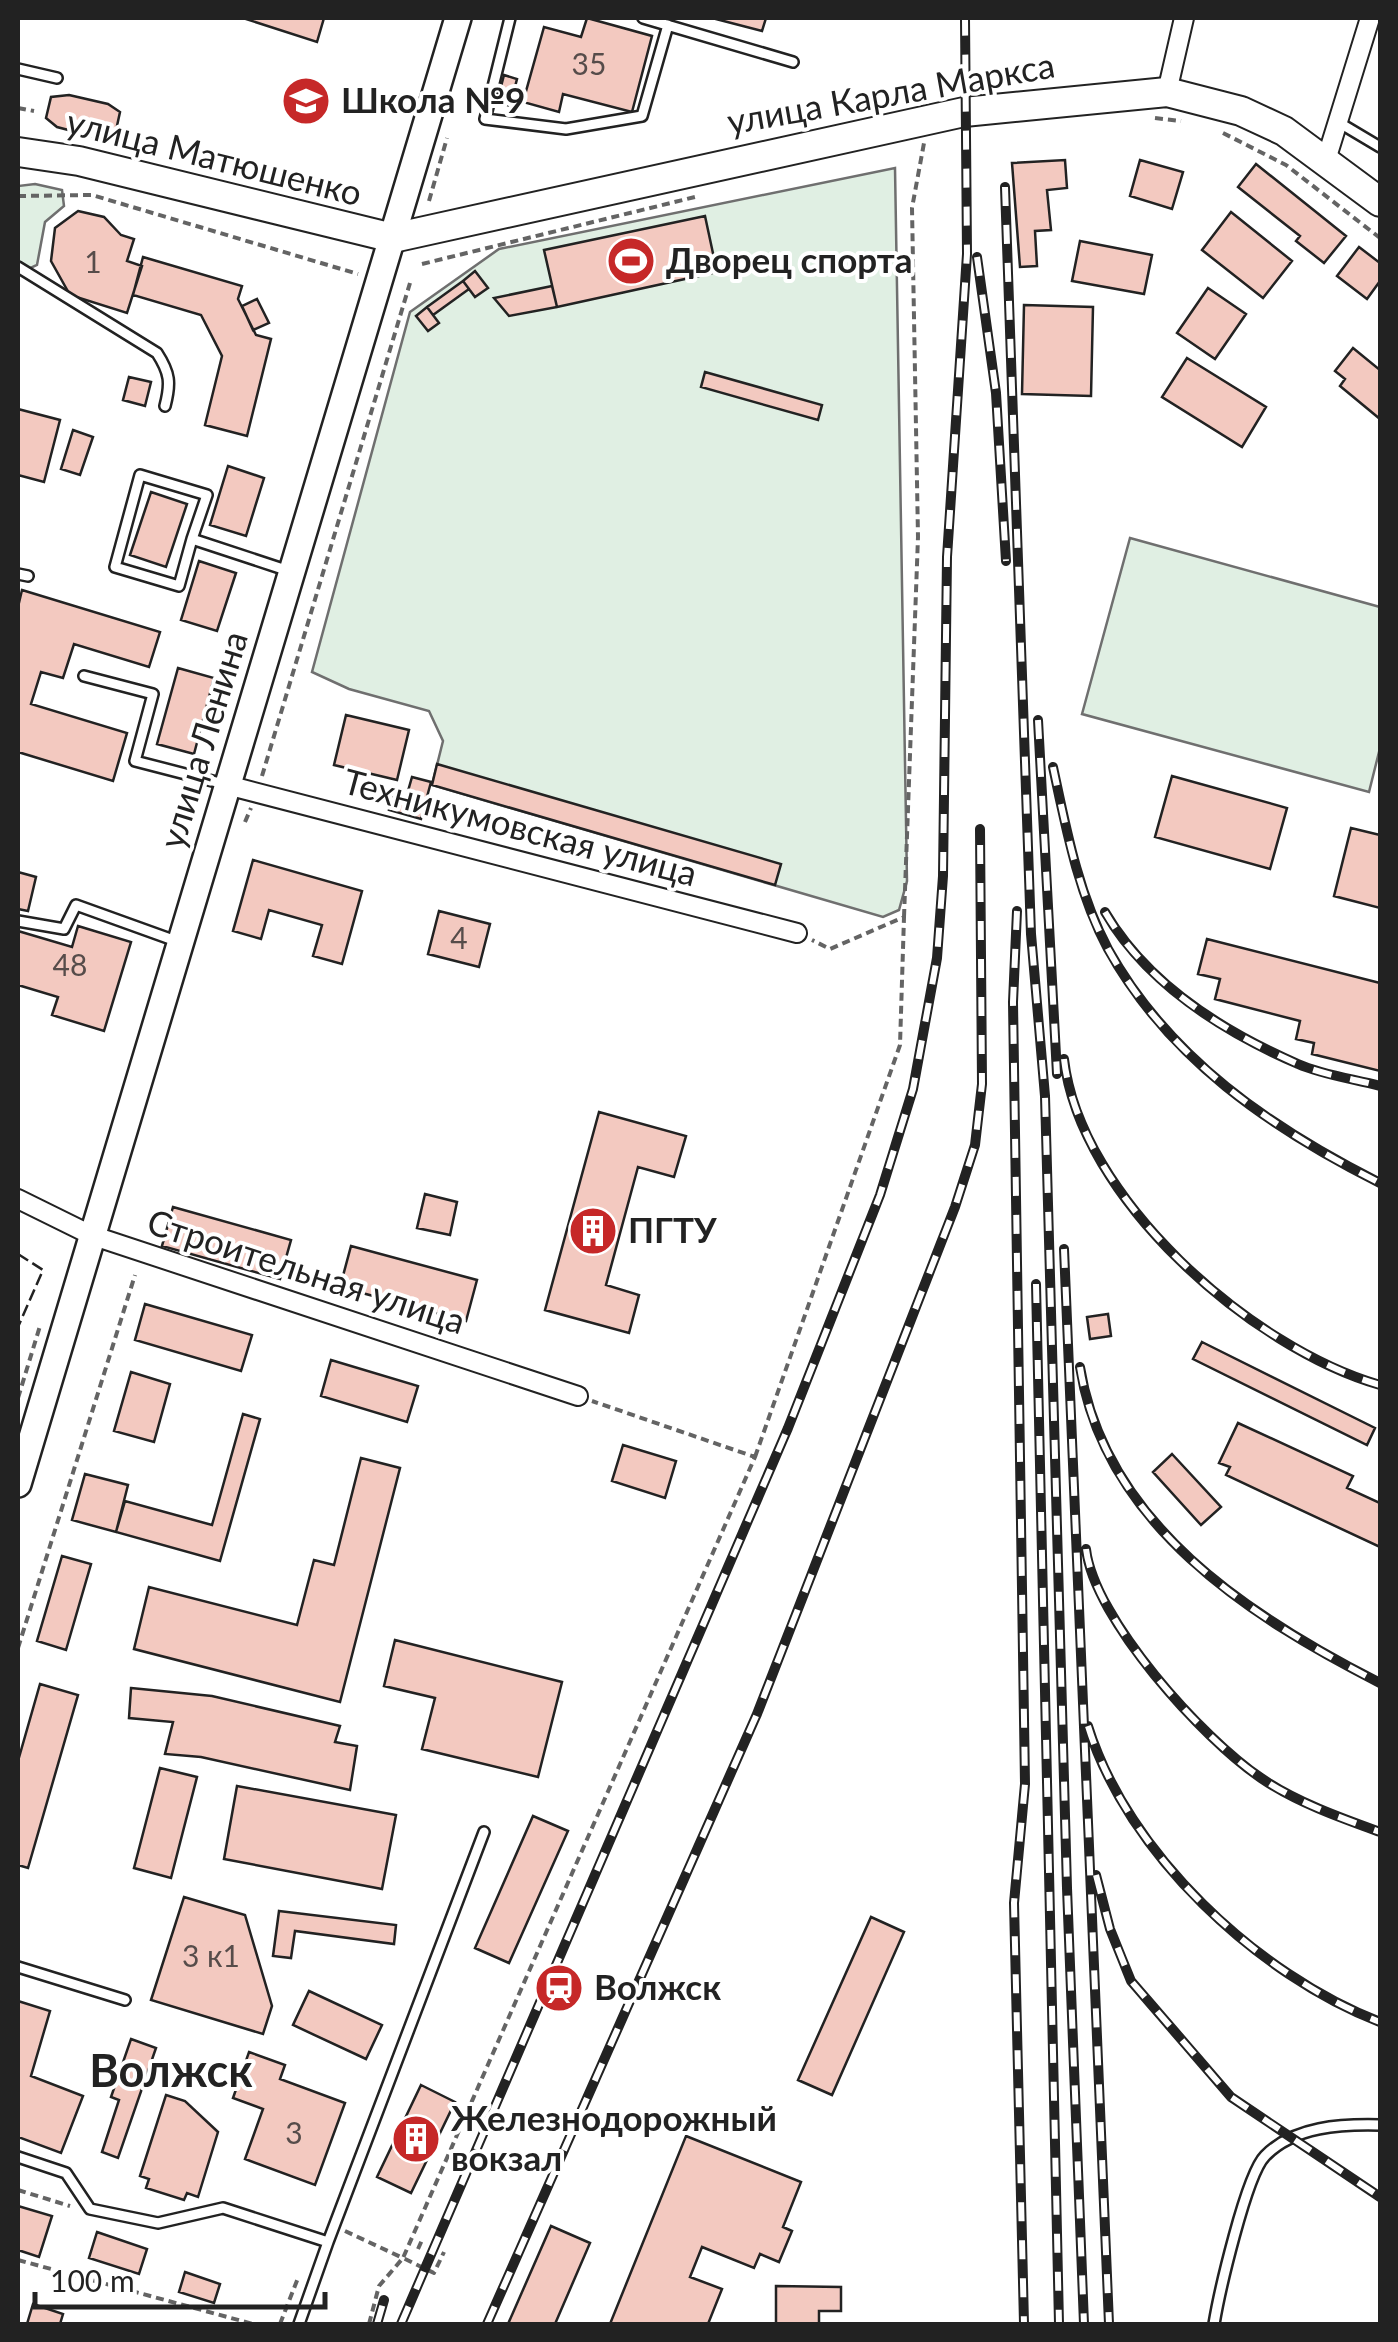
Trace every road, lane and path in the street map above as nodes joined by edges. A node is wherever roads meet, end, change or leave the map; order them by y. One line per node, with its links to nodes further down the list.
1 (458, 18): 25 (main road, улица Ленина)
2 (510, 18): 6 (lane)
3 (643, 18): 6 (lane)
4 (1184, 18): 10 (street)
5 (1370, 18): 15 (street)
6 (668, 25): 7 (lane)
7 (793, 62)
8 (18, 69): 9 (lane)
9 (57, 78)
10 (1167, 92): 17 (main road, улица Карла Маркса); 21 (main road, улица Карла Маркса)
11 (18, 108): 12 (path)
12 (34, 112)
13 (1144, 117): 14 (path)
14 (1188, 122)
15 (1338, 122): 19 (lane); 21 (street)
16 (1219, 131): 26 (path)
17 (930, 133): 18 (path); 25 (main road, улица Карла Маркса); 38 (path)
18 (906, 146)
19 (1380, 147)
20 (18, 152): 25 (main road, улица Матюшенко)
21 (1326, 160): 24 (main road, улица Карла Маркса)
22 (712, 193): 27 (path)
23 (18, 196): 29 (path)
24 (1380, 202)
25 (393, 238): 33 (main road, улица Ленина)
26 (1380, 238)
27 (422, 264)
28 (18, 267): 31 (lane)
29 (359, 271)
30 (410, 284): 36 (path)
31 (165, 406)
32 (192, 539): 32 (lane); 33 (lane)
33 (292, 572): 35 (main road, улица Ленина)
34 (84, 676): 35 (lane)
35 (227, 785): 36 (street, Техникумовская улица); 41 (main road, улица Ленина)
36 (257, 793): 37 (path); 40 (street, Техникумовская улица)
37 (245, 822)
38 (904, 917): 40 (path); 46 (path)
39 (18, 920): 41 (lane)
40 (795, 932)
41 (179, 942): 43 (main road, улица Ленина)
42 (18, 1199): 43 (street, Строительная улица)
43 (91, 1236): 45 (street, Строительная улица); 47 (main road, улица Ленина)
44 (134, 1275): 48 (path)
45 (578, 1396): 46 (path)
46 (754, 1457): 61 (path)
47 (18, 1484)
48 (18, 1648)
49 (484, 1832): 56 (lane)
50 (18, 1967): 51 (lane)
51 (125, 2000)
52 (1380, 2124): 68 (lane)
53 (18, 2157): 58 (lane)
54 (18, 2190): 55 (path)
55 (76, 2208)
56 (334, 2225): 58 (lane); 61 (path)
57 (422, 2240): 59 (path)
58 (328, 2242): 66 (lane)
59 (418, 2248)
60 (444, 2252): 61 (path)
61 (403, 2258): 67 (path)
62 (18, 2260): 64 (path)
63 (301, 2272): 65 (path)
64 (254, 2324)
65 (280, 2324)
66 (299, 2324)
67 (369, 2324)
68 (1214, 2324)

